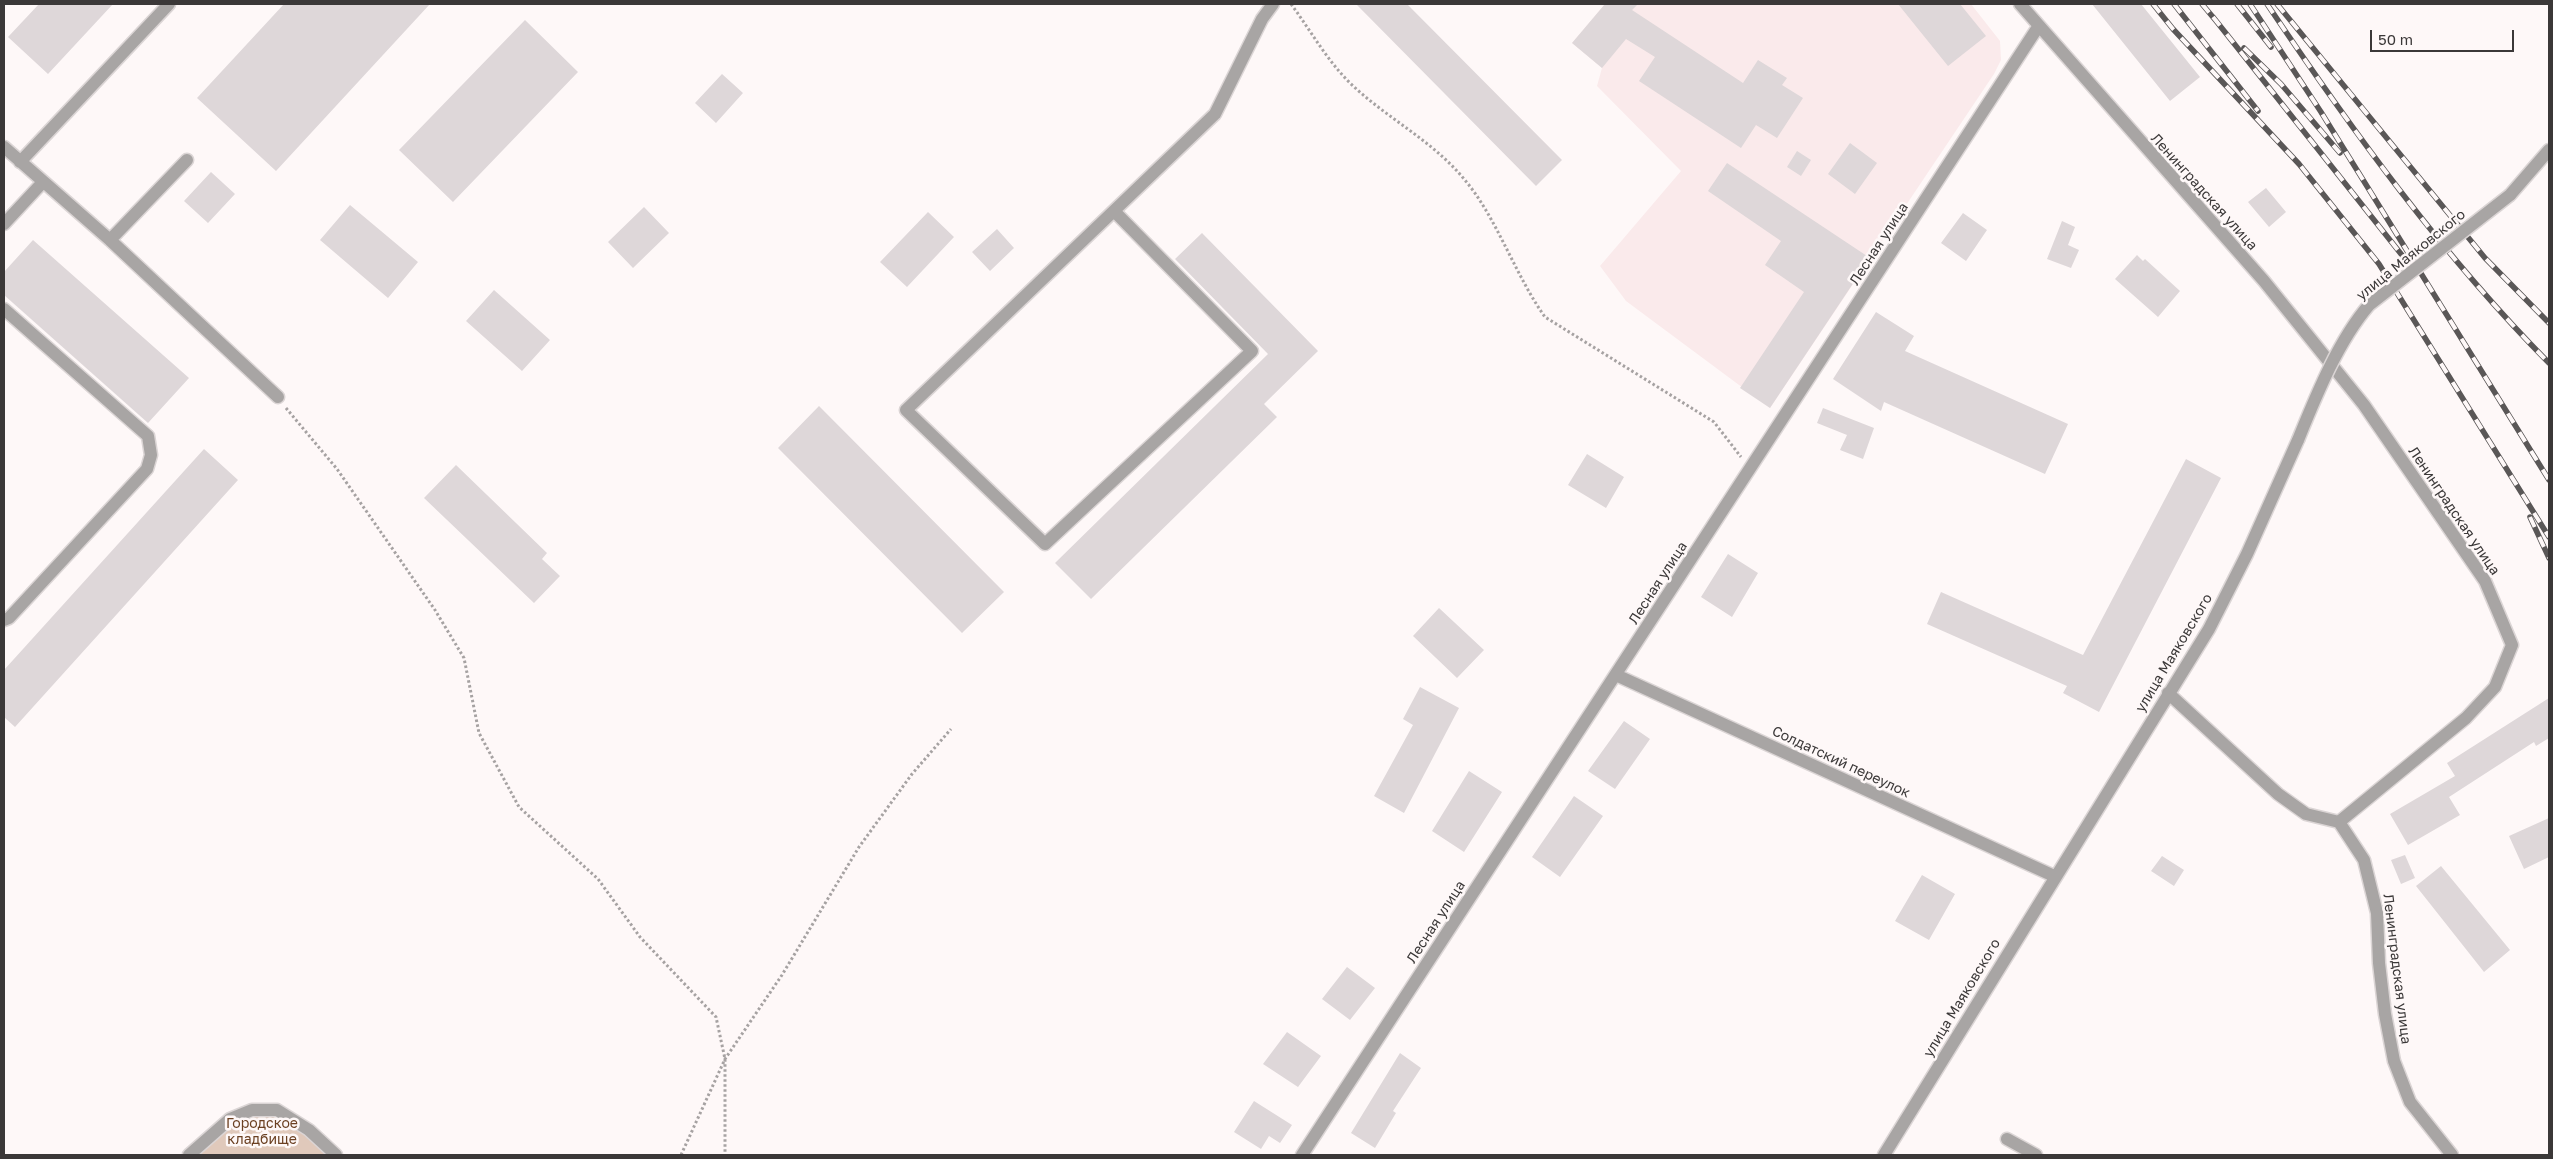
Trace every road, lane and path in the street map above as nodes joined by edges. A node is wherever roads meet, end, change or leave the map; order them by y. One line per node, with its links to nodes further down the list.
1 (169, 4): 9 (street)
2 (1273, 4): 11 (street)
3 (1291, 4): 16 (path)
4 (2020, 4): 5 (street, Ленинградская улица)
5 (2038, 27): 16 (street, Лесная улица); 21 (street, Ленинградская улица)
6 (4, 147): 9 (street)
7 (2549, 150): 19 (street, улица Маяковского, bridge)
8 (187, 160): 13 (street)
9 (20, 162): 10 (street)
10 (43, 182): 12 (street); 13 (street)
11 (1114, 211): 11 (street)
12 (4, 224)
13 (110, 240): 15 (street)
14 (4, 309): 17 (street)
15 (278, 398): 23 (path)
16 (1750, 469): 18 (street, Лесная улица)
17 (4, 620)
18 (1616, 675): 22 (street, Солдатский переулок); 29 (street, Лесная улица)
19 (2168, 693): 21 (street); 22 (street, улица Маяковского)
20 (951, 729): 23 (path)
21 (2339, 822): 32 (street, Ленинградская улица)
22 (2054, 876): 30 (street, улица Маяковского)
23 (725, 1059): 27 (path); 28 (path)
24 (2008, 1139): 31 (street)
25 (189, 1155): 26 (street)
26 (336, 1155)
27 (681, 1155)
28 (725, 1155)
29 (1302, 1155)
30 (1884, 1155)
31 (2036, 1155)
32 (2452, 1155)

